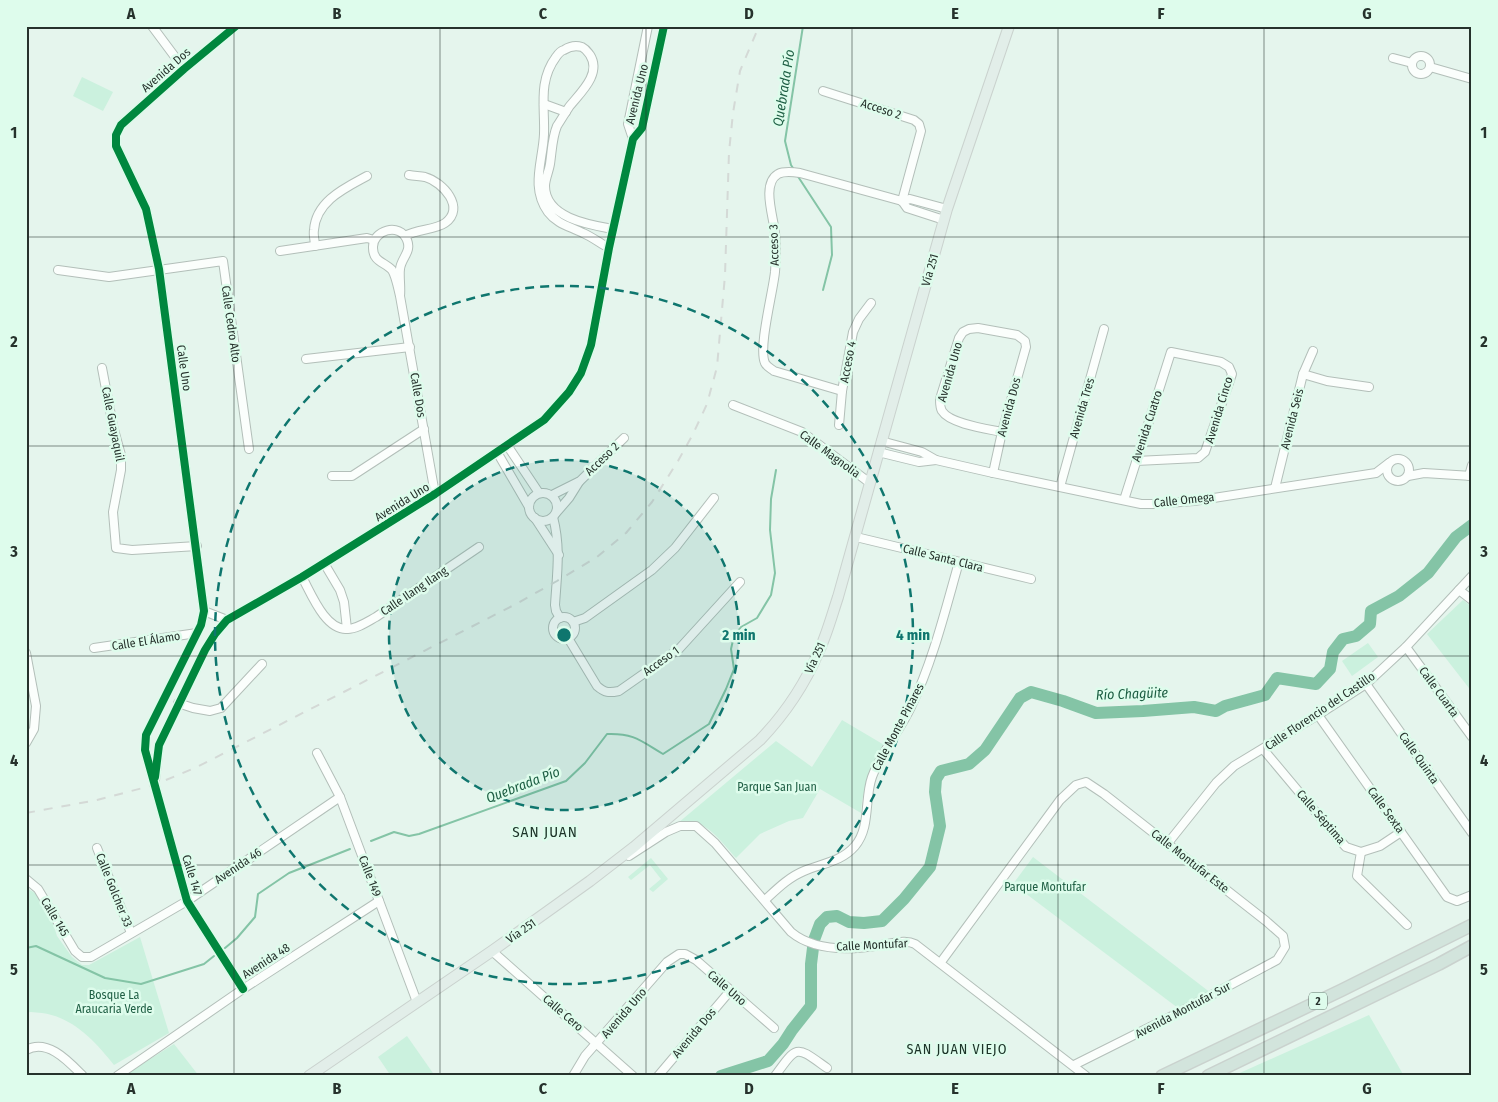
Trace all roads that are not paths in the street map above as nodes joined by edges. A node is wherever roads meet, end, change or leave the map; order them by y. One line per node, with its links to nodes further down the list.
1 (152, 26): 9 (street)
2 (236, 26): 9 (street, Avenida Dos)
3 (648, 26): 15 (street, Avenida Uno)
4 (664, 26): 15 (street, Avenida Uno)
5 (1009, 26): 21 (main road, Vía 251)
6 (1393, 58): 7 (street)
7 (1412, 63): 8 (street); 8 (street)
8 (1430, 67): 10 (street)
9 (184, 69): 14 (street, Avenida Dos)
10 (1472, 79)
11 (824, 91): 20 (street, Acceso 2)
12 (544, 104): 13 (street); 13 (street); 16 (street)
13 (566, 112): 17 (street)
14 (116, 135): 31 (street, Calle Uno)
15 (633, 139): 25 (street, Avenida Uno)
16 (540, 162): 17 (street); 24 (street)
17 (550, 164): 22 (street)
18 (409, 175): 26 (street)
19 (367, 176): 28 (street)
20 (902, 201): 21 (street); 23 (street); 44 (street, Acceso 3)
21 (947, 209): 23 (main road, Vía 251)
22 (570, 218): 24 (street); 25 (street)
23 (944, 220): 50 (main road, Vía 251)
24 (566, 227): 29 (street)
25 (613, 229): 29 (street, Avenida Uno)
26 (405, 236): 27 (street); 33 (street, Calle Dos)
27 (374, 240): 28 (street); 33 (street, Calle Dos)
28 (315, 246): 30 (street)
29 (609, 248): 51 (street, Avenida Uno)
30 (280, 251)
31 (159, 269): 32 (street); 52 (street, Calle Cedro Alto); 80 (street, Calle Uno)
32 (58, 270)
33 (400, 296): 37 (street, Calle Dos)
34 (871, 303): 44 (street, Acceso 4)
35 (1104, 329): 69 (street, Avenida Tres)
36 (963, 332): 48 (street, Avenida Uno); 48 (street, Avenida Dos)
37 (410, 347): 39 (street); 47 (street, Calle Dos)
38 (1313, 350): 42 (street, Avenida Seis)
39 (306, 359)
40 (1229, 367): 56 (street, Avenida Cinco); 56 (street, Avenida Cuatro)
41 (102, 368): 80 (street, Calle Guayaquil)
42 (1303, 374): 43 (street); 70 (street, Avenida Seis)
43 (1369, 387)
44 (842, 391): 46 (street, Acceso 4)
45 (733, 405): 68 (street, Calle Magnolia)
46 (839, 425)
47 (424, 429): 63 (street); 72 (street, Calle Dos)
48 (1002, 432): 60 (street, Avenida Dos)
49 (624, 438): 67 (street, Acceso 2)
50 (881, 441): 54 (main road, Vía 251); 55 (street, Calle Omega)
51 (507, 445): 53 (street, Avenida Uno); 71 (street)
52 (249, 449)
53 (497, 452): 72 (street, Avenida Uno); 76 (street)
54 (878, 452): 55 (street, Calle Omega); 68 (main road, Vía 251)
55 (936, 460): 60 (street, Calle Omega)
56 (1136, 461): 75 (street, Avenida Cuatro)
57 (1389, 463): 58 (street); 61 (street, Calle Omega); 66 (street)
58 (1408, 465): 62 (street); 64 (street)
59 (1472, 465): 65 (street)
60 (992, 473): 69 (street, Calle Omega)
61 (1376, 473): 66 (street, Calle Omega); 70 (street, Calle Omega)
62 (1424, 473): 64 (street); 65 (street)
63 (332, 476)
64 (1408, 476): 66 (street)
65 (1470, 476)
66 (1389, 477)
67 (580, 481): 73 (street, Acceso 2); 77 (street, Acceso 2)
68 (870, 483): 79 (main road, Vía 251)
69 (1060, 487): 75 (street, Calle Omega)
70 (1275, 488): 75 (street, Calle Omega)
71 (539, 493): 73 (street); 76 (street)
72 (435, 494): 84 (street, Avenida Uno)
73 (552, 495): 77 (street)
74 (714, 498): 94 (street)
75 (1124, 500)
76 (529, 507): 78 (street)
77 (554, 515): 78 (street); 82 (street)
78 (535, 518): 82 (street)
79 (856, 537): 83 (street, Calle Santa Clara); 118 (main road, Vía 251)
80 (197, 546): 91 (street, Calle Uno)
81 (479, 547): 95 (street, Calle Ilang Ilang)
82 (559, 556): 92 (street)
83 (959, 562): 87 (street, Calle Santa Clara); 120 (street, Calle Monte Pinares)
84 (324, 563): 86 (street, Avenida Uno); 95 (street)
85 (1472, 576): 89 (street, Calle Florencio del Castillo)
86 (302, 577): 93 (street, Avenida Uno); 95 (street)
87 (1031, 579)
88 (740, 582): 98 (street, Acceso 1)
89 (1459, 590): 90 (street); 99 (street, Calle Florencio del Castillo)
90 (1472, 600)
91 (210, 614): 93 (street); 96 (street); 97 (street)
92 (560, 618): 94 (street); 98 (street)
93 (226, 620): 97 (street, Avenida Uno)
94 (573, 622): 98 (street)
95 (347, 629)
96 (197, 633): 100 (street, Calle El Álamo); 110 (street)
97 (214, 634): 104 (street, Avenida Uno)
98 (568, 638)
99 (1406, 647): 103 (street, Calle Florencio del Castillo); 106 (street, Calle Cuarta)
100 (94, 648)
101 (26, 653): 107 (street)
102 (262, 664): 104 (street)
103 (1366, 684): 105 (street, Calle Florencio del Castillo); 113 (street, Calle Quinta)
104 (178, 703): 110 (street, Avenida Uno)
105 (1318, 715): 108 (street, Calle Florencio del Castillo); 112 (street, Calle Sexta)
106 (1472, 737)
107 (26, 743)
108 (1263, 749): 114 (street, Calle Florencio del Castillo); 116 (street, Calle Séptima)
109 (318, 752): 111 (street, Calle 149)
110 (154, 785): 121 (street, Calle 147)
111 (340, 797): 121 (street, Avenida 46); 122 (street, Calle 149)
112 (1401, 832): 116 (street); 119 (street, Calle Sexta)
113 (1472, 833)
114 (1168, 843): 127 (street, Calle Montufar Este); 131 (street, Calle Montufar Este)
115 (97, 848): 125 (street, Calle Golcher 33)
116 (1361, 852): 123 (street, Calle Séptima)
117 (26, 879): 130 (street, Calle 145)
118 (590, 881): 120 (street, Calle Montufar); 128 (main road, Vía 251)
119 (1472, 895)
120 (765, 900): 131 (street, Calle Montufar)
121 (187, 901): 125 (street, Avenida 46); 132 (street, Calle 147)
122 (379, 901): 132 (street, Avenida 48); 134 (street, Calle 149)
123 (1407, 925)
124 (1472, 925): 148 (highway, 2)
125 (131, 932): 130 (street, Avenida 46)
126 (1472, 946): 149 (highway, 2)
127 (1285, 947): 138 (street, Avenida Montufar Sur)
128 (492, 952): 134 (main road, Vía 251); 136 (street, Calle Cero)
129 (679, 954): 133 (street, Calle Uno); 136 (street, Avenida Uno)
130 (82, 957)
131 (941, 962): 138 (street, Calle Montufar)
132 (243, 989): 141 (street, Avenida 48)
133 (730, 991): 135 (street, Calle Uno); 145 (street, Avenida Dos)
134 (417, 1002): 142 (main road, Vía 251)
135 (774, 1028)
136 (597, 1043): 143 (street, Avenida Uno); 144 (street, Calle Cero)
137 (26, 1050): 140 (street)
138 (1074, 1065): 147 (street, Calle Montufar)
139 (828, 1068): 146 (street)
140 (82, 1076)
141 (117, 1076)
142 (309, 1076)
143 (573, 1076)
144 (633, 1076)
145 (658, 1076)
146 (775, 1076)
147 (1086, 1076)
148 (1162, 1076)
149 (1208, 1076)

